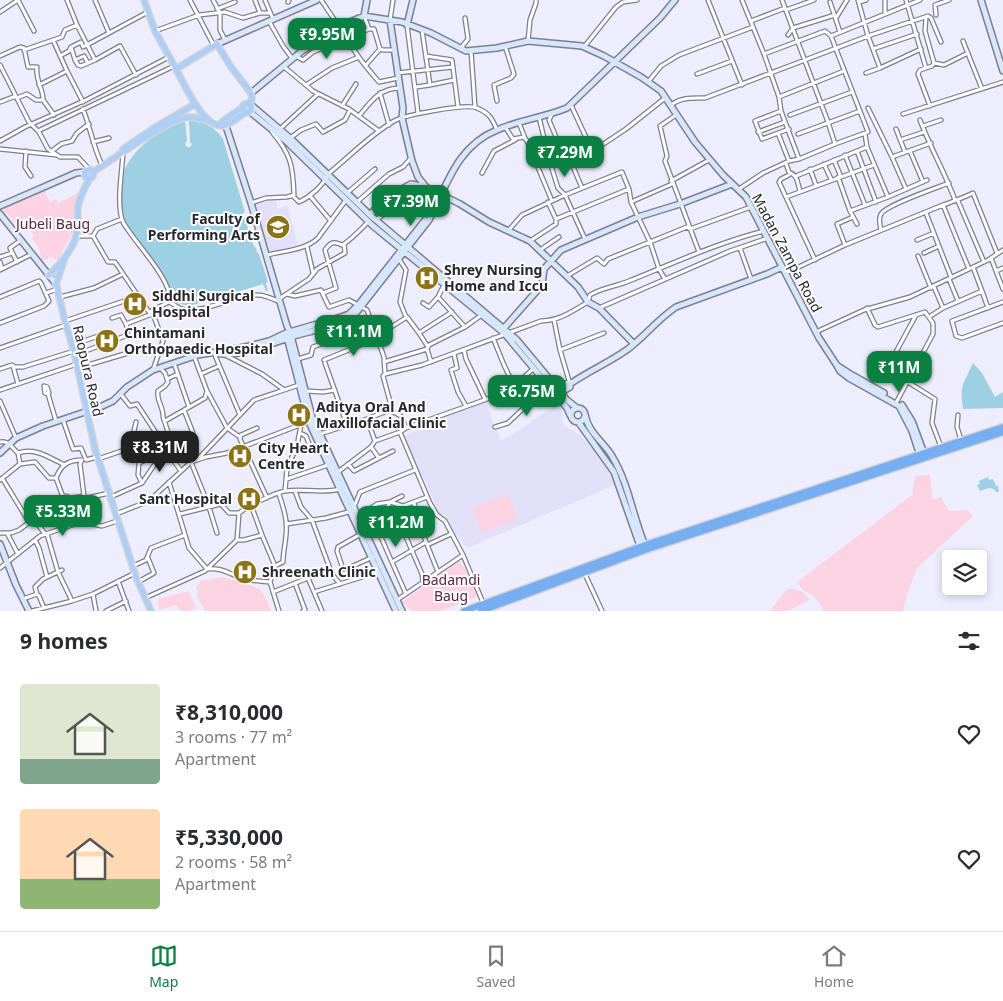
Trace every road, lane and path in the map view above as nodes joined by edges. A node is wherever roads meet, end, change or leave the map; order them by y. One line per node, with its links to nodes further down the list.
1 (18, 0): 37 (street); 60 (street)
2 (66, 0): 53 (street)
3 (95, 0): 63 (street)
4 (144, 0): 36 (main road)
5 (190, 0): 43 (street)
6 (213, 0): 34 (street)
7 (254, 0): 39 (street)
8 (264, 0): 40 (street)
9 (316, 0): 48 (street)
10 (321, 0): 56 (street)
11 (368, 0): 44 (street)
12 (393, 0): 49 (street)
13 (412, 0): 54 (street)
14 (542, 0): 31 (street)
15 (637, 0): 80 (street)
16 (675, 0): 101 (street)
17 (708, 0): 69 (street)
18 (742, 0): 50 (street)
19 (782, 0): 35 (street)
20 (814, 0): 35 (street)
21 (847, 0): 45 (street)
22 (866, 0): 28 (street)
23 (885, 0): 41 (street)
24 (906, 0): 33 (street)
25 (920, 0): 29 (street)
26 (949, 0): 42 (street)
27 (981, 0): 115 (street)
28 (858, 1): 52 (street)
29 (914, 1): 33 (street)
30 (235, 2): 34 (street)
31 (536, 2): 72 (street)
32 (830, 2): 45 (street)
33 (907, 5): 41 (street); 51 (street)
34 (217, 9): 38 (street)
35 (785, 9): 50 (street); 57 (street)
36 (149, 11): 61 (main road); 63 (street)
37 (0, 12)
38 (220, 12): 39 (street); 43 (street); 71 (street)
39 (260, 13): 40 (street)
40 (270, 13): 48 (street)
41 (885, 14): 52 (street)
42 (936, 14)
43 (199, 15): 61 (street); 77 (street)
44 (364, 16): 49 (street, Madan Zampa Road); 56 (street); 58 (street)
45 (835, 16): 57 (street); 62 (street)
46 (926, 17): 51 (street); 75 (street); 103 (street)
47 (464, 18): 81 (street)
48 (271, 20): 71 (street); 95 (street)
49 (390, 20): 54 (street, Madan Zampa Road); 87 (street)
50 (750, 21): 55 (street)
51 (912, 21): 64 (street); 67 (street)
52 (863, 23): 62 (street); 67 (street)
53 (77, 25): 70 (street); 76 (street)
54 (407, 25): 59 (street, Madan Zampa Road); 113 (street)
55 (752, 27): 69 (street); 90 (street)
56 (340, 28): 95 (street)
57 (793, 28): 65 (street); 73 (street)
58 (369, 29): 68 (street); 82 (street)
59 (422, 30): 81 (street, Madan Zampa Road); 93 (street)
60 (34, 31)
61 (155, 31): 94 (main road)
62 (840, 32): 66 (street)
63 (109, 33): 76 (street)
64 (917, 34): 84 (street); 85 (street)
65 (788, 35)
66 (831, 36): 73 (street); 83 (street)
67 (868, 36): 83 (street); 84 (street)
68 (347, 38): 95 (street); 96 (street)
69 (723, 38): 100 (street); 122 (street)
70 (53, 40): 86 (street); 92 (street)
71 (225, 40): 77 (street)
72 (528, 41): 78 (street, Madan Zampa Road); 80 (street, Madan Zampa Road)
73 (798, 41): 90 (street); 99 (street)
74 (964, 41): 89 (street)
75 (941, 42)
76 (87, 45): 79 (street); 98 (street)
77 (215, 45): 108 (main road); 135 (main road)
78 (505, 46): 88 (street, Madan Zampa Road); 141 (street)
79 (71, 47): 92 (street); 97 (street)
80 (584, 47): 101 (street, Madan Zampa Road)
81 (460, 48): 88 (street, Madan Zampa Road)
82 (380, 49): 87 (street); 106 (street)
83 (836, 49): 99 (street); 114 (street)
84 (873, 49): 109 (street)
85 (921, 49): 109 (street); 110 (street)
86 (24, 50): 91 (street); 126 (street)
87 (394, 50): 120 (street)
88 (471, 51): 151 (street)
89 (968, 53): 103 (street); 132 (street)
90 (764, 54): 118 (street)
91 (0, 56)
92 (60, 56): 112 (street)
93 (426, 56): 107 (street); 111 (street)
94 (169, 57): 108 (main road); 119 (street)
95 (294, 57): 105 (street)
96 (359, 57): 106 (street); 127 (street)
97 (75, 60): 102 (street); 102 (street)
98 (95, 60): 102 (street); 119 (street)
99 (806, 60): 118 (street); 124 (street)
100 (732, 61): 117 (street); 129 (street)
101 (614, 62): 122 (street, Madan Zampa Road); 147 (street)
102 (88, 63)
103 (934, 63): 110 (street)
104 (0, 65): 137 (street)
105 (283, 65): 127 (street); 135 (street)
106 (366, 65): 120 (street)
107 (453, 67): 111 (street); 121 (street)
108 (175, 68): 145 (main road); 154 (street)
109 (880, 68): 116 (street)
110 (926, 68): 150 (street)
111 (429, 70): 113 (street); 128 (street)
112 (67, 71): 126 (street); 143 (street)
113 (414, 71): 120 (street); 130 (street)
114 (844, 71): 124 (street); 134 (street)
115 (1003, 71)
116 (866, 73)
117 (696, 74)
118 (770, 74): 129 (street); 138 (street)
119 (136, 75): 143 (street)
120 (398, 75): 131 (street)
121 (454, 80): 128 (street); 152 (street)
122 (648, 82): 139 (street, Madan Zampa Road)
123 (1003, 82): 132 (street)
124 (814, 83): 138 (street); 144 (street)
125 (356, 84): 149 (street)
126 (39, 85): 140 (street)
127 (306, 85): 136 (street)
128 (430, 85): 130 (street)
129 (742, 85): 148 (street)
130 (416, 87): 159 (street)
131 (400, 88): 133 (street); 166 (street)
132 (982, 89): 150 (street)
133 (380, 92): 165 (street); 178 (street)
134 (852, 92): 144 (street); 158 (street)
135 (251, 93): 146 (main road)
136 (318, 94): 149 (street); 181 (street)
137 (16, 97): 140 (street); 142 (street); 177 (street)
138 (779, 97): 157 (street)
139 (665, 98): 148 (street, Madan Zampa Road); 205 (street)
140 (43, 100): 163 (street)
141 (497, 101)
142 (0, 102)
143 (83, 102): 163 (street)
144 (821, 102): 164 (street); 172 (street)
145 (196, 104): 170 (main road); 218 (main road)
146 (250, 104): 155 (main road); 181 (street)
147 (571, 104): 160 (street); 205 (street)
148 (671, 105): 161 (street, Madan Zampa Road)
149 (342, 106): 156 (street)
150 (930, 106): 162 (street)
151 (475, 107): 152 (street); 183 (street)
152 (458, 108): 159 (street)
153 (868, 108): 213 (street)
154 (83, 109): 176 (street); 185 (street)
155 (246, 110): 173 (main road); 174 (street)
156 (350, 110): 165 (street); 194 (street)
157 (781, 111): 171 (street); 187 (street)
158 (860, 111): 172 (street); 191 (street)
159 (418, 113): 166 (street)
160 (552, 114): 167 (street); 242 (street)
161 (677, 114): 216 (street, Madan Zampa Road); 236 (street)
162 (903, 114)
163 (54, 115): 177 (street)
164 (790, 115)
165 (359, 116): 186 (street)
166 (402, 118): 178 (street); 212 (street)
167 (539, 118): 175 (street); 247 (street)
168 (920, 120): 179 (street)
169 (941, 120): 179 (street)
170 (209, 121): 173 (main road); 209 (main road)
171 (785, 122): 182 (street); 187 (street)
172 (828, 122): 190 (street); 200 (street)
173 (224, 123): 260 (street)
174 (265, 123): 194 (street); 248 (street)
175 (519, 123): 180 (street); 193 (street)
176 (89, 124): 198 (street); 204 (street)
177 (32, 125): 185 (street); 197 (street)
178 (389, 125): 186 (street)
179 (923, 126): 189 (street)
180 (505, 127): 183 (street); 195 (street)
181 (280, 129): 194 (street)
182 (788, 129): 188 (street); 215 (street)
183 (497, 130): 250 (street)
184 (896, 130): 196 (street)
185 (38, 131): 204 (street)
186 (379, 131): 229 (street)
187 (758, 132): 188 (street)
188 (778, 132): 219 (street)
189 (924, 132): 196 (street); 199 (street)
190 (798, 134)
191 (865, 134): 200 (street); 201 (street)
192 (109, 138): 198 (street)
193 (525, 138): 195 (street); 256 (street)
194 (288, 140): 229 (street); 234 (street)
195 (515, 140): 228 (street)
196 (900, 140): 208 (street)
197 (0, 141)
198 (92, 142): 218 (street)
199 (930, 143): 207 (street); 237 (street)
200 (835, 144): 215 (street)
201 (867, 147): 206 (street); 221 (street)
202 (0, 149): 203 (street)
203 (26, 151): 210 (street); 231 (street)
204 (52, 151): 210 (street)
205 (592, 151): 214 (street)
206 (857, 151): 211 (street); 223 (street)
207 (910, 151): 208 (street); 245 (street)
208 (905, 152): 213 (street)
209 (123, 153): 226 (main road); 273 (street)
210 (57, 155): 226 (street)
211 (846, 155): 217 (street); 227 (street)
212 (412, 157): 222 (street); 257 (street)
213 (892, 157): 245 (street)
214 (596, 159)
215 (799, 159): 219 (street)
216 (709, 160): 236 (street); 239 (street, Madan Zampa Road)
217 (834, 160): 220 (street); 233 (street)
218 (101, 163): 226 (main road)
219 (788, 163): 232 (street); 244 (street)
220 (824, 164): 225 (street); 235 (street)
221 (874, 165): 223 (street); 253 (street)
222 (415, 168): 238 (street); 241 (street)
223 (864, 168): 227 (street); 259 (street)
224 (375, 169): 251 (street)
225 (810, 169): 232 (street); 240 (street)
226 (90, 172): 264 (street); 283 (main road)
227 (853, 172): 233 (street); 262 (street)
228 (482, 173)
229 (328, 174): 234 (street); 251 (street)
230 (789, 175): 252 (street)
231 (31, 176)
232 (796, 176): 246 (street)
233 (840, 177): 235 (street); 266 (street)
234 (325, 180): 249 (street); 251 (street)
235 (831, 180): 240 (street)
236 (672, 182): 258 (street); 261 (street)
237 (949, 183): 254 (street); 279 (street)
238 (411, 184): 241 (street); 270 (street)
239 (732, 184): 244 (street, Madan Zampa Road); 261 (street)
240 (816, 185): 246 (street)
241 (426, 187): 250 (street)
242 (582, 188): 243 (street); 247 (street)
243 (629, 189): 258 (street); 267 (street)
244 (739, 189): 265 (street, Madan Zampa Road)
245 (906, 189): 253 (street)
246 (800, 191): 252 (street)
247 (565, 195): 256 (street); 267 (street)
248 (293, 196): 249 (street); 260 (street)
249 (310, 196): 275 (street)
250 (441, 196): 281 (street); 296 (street)
251 (346, 197): 257 (street); 270 (street); 275 (street)
252 (786, 197): 311 (street)
253 (888, 197): 259 (street)
254 (956, 200): 263 (street); 304 (street); 316 (street)
255 (402, 201): 276 (street)
256 (550, 201): 274 (street); 281 (street)
257 (357, 202): 270 (street)
258 (631, 202): 271 (street)
259 (876, 202): 262 (street)
260 (251, 203): 305 (street)
261 (680, 204): 271 (street); 278 (street)
262 (865, 205): 266 (street)
263 (943, 205): 268 (street); 321 (street)
264 (0, 206)
265 (751, 206): 278 (street); 280 (street, Madan Zampa Road)
266 (850, 211): 272 (street)
267 (572, 212): 274 (street); 288 (street)
268 (926, 212): 279 (street); 282 (street)
269 (0, 214): 287 (street)
270 (368, 215): 276 (street)
271 (638, 217): 288 (street); 291 (street)
272 (853, 217): 277 (street); 292 (street)
273 (122, 219): 284 (street); 346 (street)
274 (556, 219): 290 (street)
275 (331, 221): 293 (street)
276 (372, 222): 294 (street); 296 (street)
277 (857, 224)
278 (690, 229): 291 (street); 300 (street)
279 (881, 230): 292 (street)
280 (764, 231): 286 (street, Madan Zampa Road); 300 (street)
281 (508, 232): 290 (street)
282 (934, 233): 289 (street); 295 (street)
283 (76, 236): 284 (street); 312 (main road)
284 (93, 236): 326 (street)
285 (559, 237): 298 (street)
286 (768, 238): 297 (street); 317 (street, Madan Zampa Road)
287 (20, 240): 301 (street); 303 (street)
288 (585, 240): 310 (street)
289 (917, 240)
290 (530, 241): 298 (street)
291 (650, 242): 320 (street); 328 (street)
292 (845, 245): 311 (street)
293 (306, 246): 305 (street); 324 (street)
294 (344, 246): 313 (street); 313 (street)
295 (939, 246): 302 (street); 329 (street)
296 (404, 248): 308 (street); 332 (street)
297 (740, 248): 330 (street); 331 (street)
298 (540, 250): 310 (street)
299 (1003, 250): 304 (street)
300 (699, 252): 320 (street)
301 (12, 253): 307 (street); 315 (street)
302 (924, 253)
303 (32, 254): 315 (street); 327 (street)
304 (997, 254): 309 (street)
305 (266, 255): 344 (street)
306 (918, 256): 334 (street)
307 (0, 257)
308 (397, 258): 350 (street); 360 (street)
309 (991, 258): 316 (street); 323 (street)
310 (551, 260): 328 (street); 369 (street)
311 (815, 260): 325 (street)
312 (64, 261): 327 (main road); 333 (main road)
313 (329, 261): 324 (street); 337 (street)
314 (0, 262): 322 (street)
315 (16, 262): 322 (street)
316 (984, 262): 318 (street)
317 (782, 267): 325 (street, Madan Zampa Road); 331 (street)
318 (973, 267): 321 (street); 336 (street)
319 (1003, 268): 323 (street)
320 (659, 269): 330 (street); 347 (street)
321 (968, 269): 329 (street)
322 (1, 270)
323 (996, 271): 335 (street)
324 (313, 273): 339 (street)
325 (785, 273): 370 (street, Madan Zampa Road)
326 (124, 274): 340 (street); 342 (street)
327 (49, 275): 333 (street)
328 (567, 276): 347 (street)
329 (950, 278): 334 (street); 345 (street)
330 (665, 279): 351 (street)
331 (751, 280): 378 (street)
332 (446, 283): 343 (street); 357 (street)
333 (57, 286): 338 (street); 342 (main road, Raopura Road)
334 (932, 287): 352 (street); 353 (street)
335 (1003, 288)
336 (982, 290): 345 (street); 354 (street)
337 (323, 293): 339 (street); 350 (street)
338 (46, 294): 341 (street); 363 (street)
339 (287, 294): 344 (street)
340 (139, 296): 356 (street); 364 (street)
341 (0, 297)
342 (60, 297): 364 (main road, Raopura Road)
343 (438, 297): 349 (street); 355 (street)
344 (280, 300): 346 (street); 373 (street)
345 (958, 301): 353 (street)
346 (169, 302): 356 (street)
347 (588, 302): 351 (street); 362 (street)
348 (1003, 302): 354 (street)
349 (423, 303)
350 (360, 306): 368 (street); 373 (street)
351 (598, 308): 378 (street)
352 (867, 308): 358 (street); 370 (street)
353 (943, 308): 359 (street)
354 (988, 308): 365 (street)
355 (452, 312): 367 (street); 371 (street)
356 (151, 313): 366 (street); 400 (street)
357 (483, 314): 367 (street); 369 (street)
358 (916, 315): 359 (street); 399 (street)
359 (929, 316): 407 (street)
360 (406, 317): 371 (street); 374 (street)
361 (112, 318): 366 (street)
362 (554, 320): 369 (street); 383 (street)
363 (0, 323)
364 (65, 323): 377 (main road, Raopura Road); 380 (street)
365 (1003, 323)
366 (126, 324): 376 (street)
367 (466, 327): 381 (street)
368 (374, 329): 374 (street); 389 (street)
369 (505, 331): 375 (street); 397 (street); 417 (street)
370 (816, 332): 423 (street, Madan Zampa Road)
371 (419, 333): 381 (street)
372 (604, 333): 383 (street)
373 (288, 335): 386 (street); 389 (street); 409 (street)
374 (378, 337): 390 (street); 414 (street)
375 (493, 338): 382 (street); 411 (street)
376 (113, 340): 377 (street); 384 (street)
377 (72, 344): 384 (main road, Raopura Road)
378 (634, 344): 410 (street)
379 (148, 347): 394 (street)
380 (0, 348)
381 (427, 348): 390 (street); 391 (street)
382 (464, 350): 387 (street); 421 (street)
383 (560, 350): 410 (street)
384 (74, 353): 393 (street); 394 (main road, Raopura Road)
385 (214, 353): 386 (street); 388 (street); 395 (street)
386 (224, 353): 413 (street)
387 (454, 354): 391 (street); 424 (street)
388 (194, 356): 392 (street); 402 (street)
389 (298, 359): 409 (street)
390 (384, 362): 403 (street)
391 (432, 362): 403 (street)
392 (174, 363): 396 (street); 401 (street)
393 (13, 366): 398 (street); 408 (street)
394 (77, 366): 408 (street); 430 (main road, Raopura Road)
395 (219, 366): 402 (street); 432 (street)
396 (160, 368): 400 (street); 406 (street)
397 (534, 368): 405 (street); 411 (street)
398 (0, 369)
399 (887, 369): 404 (street); 407 (street)
400 (153, 370): 419 (street)
401 (178, 374): 406 (street); 425 (street)
402 (201, 374): 415 (street)
403 (385, 374): 428 (street)
404 (884, 374)
405 (540, 376): 411 (street); 417 (street)
406 (167, 379): 438 (street)
407 (907, 380): 423 (street); 463 (street)
408 (18, 384): 412 (street)
409 (301, 384): 413 (street); 418 (street); 439 (street)
410 (570, 384): 417 (street)
411 (513, 387): 416 (street)
412 (0, 390)
413 (284, 390): 432 (street)
414 (335, 390): 418 (street); 443 (street)
415 (207, 391): 425 (street); 446 (street)
416 (506, 391): 421 (street); 426 (street)
417 (556, 391): 426 (street); 427 (street); 433 (street)
418 (305, 392): 439 (street)
419 (120, 393): 430 (street); 460 (street)
420 (48, 394): 437 (street)
421 (485, 399): 424 (street)
422 (0, 401): 454 (street)
423 (896, 401): 470 (street)
424 (466, 406): 448 (street)
425 (189, 407): 429 (street)
426 (525, 407): 444 (street)
427 (577, 408): 431 (street); 433 (street)
428 (392, 409): 436 (street); 448 (street)
429 (184, 410): 438 (street); 455 (street)
430 (86, 411): 435 (street); 471 (main road, Raopura Road)
431 (585, 414): 441 (street); 530 (street)
432 (240, 415): 446 (street)
433 (570, 415): 441 (street)
434 (958, 415): 457 (street)
435 (63, 418): 437 (street); 473 (street)
436 (367, 419): 443 (street); 456 (street)
437 (56, 421): 454 (street)
438 (164, 421): 464 (street)
439 (311, 421): 442 (street); 452 (street); 479 (street)
440 (136, 422): 460 (street)
441 (579, 423): 530 (street)
442 (301, 424): 451 (street); 461 (street)
443 (347, 425): 452 (street)
444 (495, 427)
445 (1003, 427): 457 (highway)
446 (228, 428): 453 (street); 474 (street)
447 (256, 428): 453 (street)
448 (406, 428): 449 (street)
449 (400, 432): 456 (street); 481 (street)
450 (1003, 432): 470 (highway)
451 (300, 433): 465 (street); 486 (street)
452 (320, 434): 483 (street)
453 (240, 437): 461 (street)
454 (16, 438): 459 (street)
455 (186, 441)
456 (375, 441): 462 (street)
457 (961, 441): 463 (highway)
458 (0, 442): 459 (street)
459 (10, 444): 468 (street); 469 (street)
460 (136, 446): 471 (street); 476 (street)
461 (244, 446): 474 (street); 498 (street)
462 (371, 446): 472 (street); 480 (street)
463 (941, 447): 470 (highway)
464 (173, 448): 467 (street); 482 (street)
465 (311, 449)
466 (393, 451): 472 (street)
467 (163, 452): 476 (street); 488 (street)
468 (0, 453)
469 (18, 453): 477 (street); 478 (street)
470 (923, 456): 530 (highway)
471 (98, 458): 473 (street); 493 (main road, Raopura Road)
472 (379, 458): 480 (street)
473 (83, 459): 478 (street); 494 (street)
474 (197, 460): 475 (street)
475 (191, 462): 482 (street); 503 (street)
476 (139, 463): 488 (street)
477 (20, 464): 484 (street); 485 (street)
478 (65, 464): 484 (street)
479 (329, 464): 486 (street); 489 (street)
480 (348, 464): 483 (street)
481 (415, 470): 497 (street); 504 (street)
482 (181, 471): 487 (street)
483 (338, 472): 489 (street)
484 (56, 478): 496 (street)
485 (1, 479): 515 (street)
486 (287, 479): 490 (street)
487 (169, 482): 507 (street); 508 (street)
488 (142, 483): 493 (street)
489 (343, 488): 491 (street); 504 (street)
490 (285, 491): 491 (street); 492 (street)
491 (295, 491): 514 (street)
492 (279, 494): 498 (street); 516 (street)
493 (110, 495): 494 (street); 507 (main road, Raopura Road)
494 (84, 496): 496 (street)
495 (402, 496): 499 (street)
496 (63, 497): 512 (street)
497 (427, 497): 500 (street); 523 (street)
498 (267, 498): 501 (street)
499 (390, 502): 502 (street); 505 (street); 511 (street)
500 (414, 503): 502 (street); 528 (street)
501 (251, 505): 506 (street); 525 (street)
502 (403, 506): 509 (street)
503 (209, 507): 506 (street); 508 (street); 520 (street)
504 (353, 509): 510 (street); 514 (street); 522 (street)
505 (369, 510): 510 (street); 511 (street)
506 (239, 513): 527 (street)
507 (116, 514): 513 (main road, Raopura Road)
508 (180, 514): 524 (street)
509 (396, 515): 517 (street); 531 (street)
510 (358, 516): 534 (street)
511 (372, 516): 517 (street)
512 (34, 519): 515 (street); 521 (street)
513 (118, 520): 521 (street); 538 (main road, Raopura Road)
514 (312, 520): 516 (street); 553 (street)
515 (29, 522): 519 (street)
516 (286, 524): 539 (street)
517 (378, 530): 537 (street)
518 (0, 533): 519 (street)
519 (7, 533): 532 (street)
520 (217, 533)
521 (46, 534): 526 (street); 542 (street)
522 (362, 534): 534 (street); 534 (street)
523 (451, 534): 528 (street); 533 (street)
524 (185, 535): 535 (street); 541 (street)
525 (262, 535): 527 (street); 539 (street)
526 (35, 539): 532 (street); 547 (street)
527 (237, 540): 541 (street)
528 (427, 543): 531 (street); 545 (street)
529 (0, 544): 536 (street)
530 (643, 548): 544 (highway)
531 (411, 550): 537 (street); 551 (street)
532 (18, 554): 536 (street)
533 (463, 555): 545 (street); 565 (street)
534 (374, 557): 543 (street); 563 (street)
535 (148, 558): 538 (street); 549 (street)
536 (7, 562): 540 (street); 560 (street)
537 (392, 562): 558 (street)
538 (133, 566): 546 (main road, Raopura Road)
539 (275, 566): 550 (street)
540 (0, 568)
541 (207, 569): 550 (street); 559 (street)
542 (60, 571): 547 (street); 561 (street)
543 (379, 571): 553 (street); 563 (street)
544 (584, 571): 565 (highway); 577 (street)
545 (438, 572): 551 (street)
546 (135, 573): 548 (street); 549 (main road, Raopura Road)
547 (47, 577): 556 (street)
548 (118, 581): 557 (street); 562 (street)
549 (138, 582): 559 (main road, Raopura Road)
550 (270, 582): 554 (street)
551 (423, 582): 558 (street)
552 (295, 583): 554 (street); 555 (street); 572 (street)
553 (340, 584): 555 (street)
554 (273, 592): 571 (street)
555 (314, 592): 573 (street)
556 (37, 594): 560 (street); 564 (street)
557 (93, 594): 561 (street); 567 (street)
558 (406, 594): 563 (street)
559 (145, 598): 570 (main road, Raopura Road)
560 (23, 599): 566 (street)
561 (72, 601): 564 (street)
562 (126, 601): 568 (street); 569 (street)
563 (394, 602): 574 (street); 575 (street)
564 (44, 608): 566 (street)
565 (483, 608): 576 (highway)
566 (30, 611)
567 (96, 611)
568 (106, 611)
569 (129, 611)
570 (151, 611)
571 (279, 611)
572 (303, 611)
573 (322, 611)
574 (396, 611)
575 (402, 611)
576 (464, 611)
577 (602, 611)

